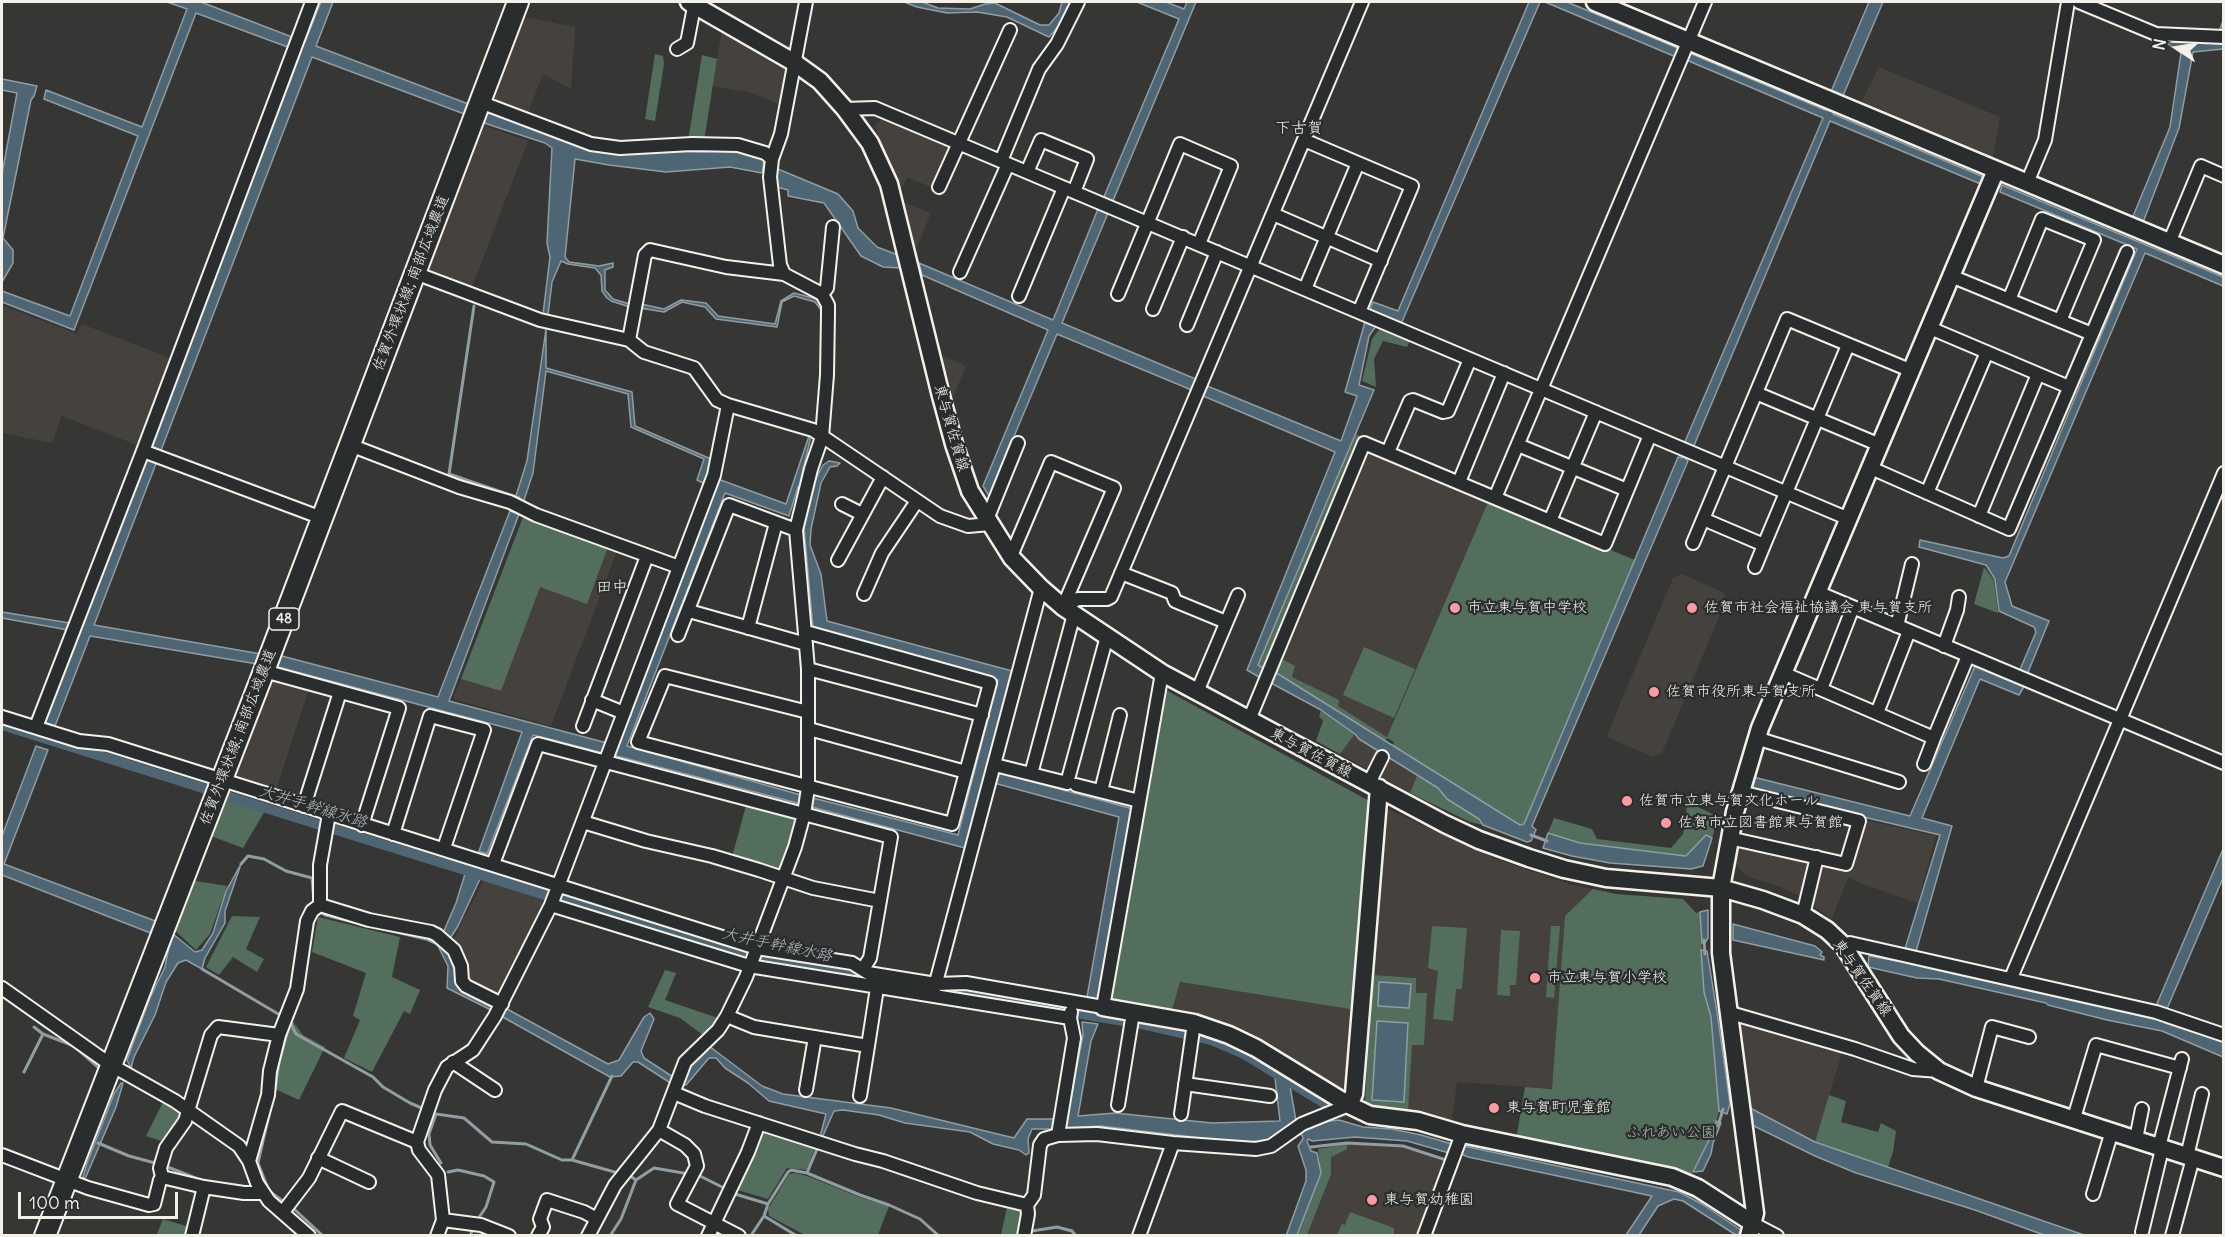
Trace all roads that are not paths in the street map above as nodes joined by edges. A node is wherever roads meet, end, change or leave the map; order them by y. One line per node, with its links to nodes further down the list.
1 (312, 2): 75 (street)
2 (518, 2): 16 (main road, 佐賀外環状線; 南部広域農道 / 48)
3 (693, 2): 14 (street); 15 (street, 東与賀佐賀線)
4 (806, 2): 15 (street)
5 (1078, 2): 21 (street)
6 (1362, 2): 18 (street)
7 (1595, 2): 13 (street)
8 (1705, 2): 13 (street)
9 (2068, 2): 26 (street)
10 (2079, 2): 12 (street)
11 (1010, 30): 19 (street)
12 (2220, 37)
13 (1688, 41): 23 (street); 64 (street)
14 (677, 49)
15 (795, 63): 17 (street, 東与賀佐賀線); 20 (street)
16 (480, 102): 20 (street); 42 (main road, 佐賀外環状線; 南部広域農道 / 48)
17 (846, 110): 19 (street); 94 (street, 東与賀佐賀線)
18 (1304, 140): 22 (street); 29 (street)
19 (958, 143): 21 (street); 27 (street)
20 (772, 159): 43 (street)
21 (1004, 163): 24 (street); 41 (street)
22 (1358, 163): 33 (street); 39 (street)
23 (1996, 170): 26 (street); 44 (street)
24 (1026, 172): 28 (street); 28 (street)
25 (2223, 176): 34 (street)
26 (2027, 183): 34 (street)
27 (939, 187)
28 (1069, 190): 30 (street); 48 (street)
29 (1273, 214): 33 (street); 40 (street)
30 (1147, 222): 32 (street); 35 (street); 47 (street)
31 (833, 227): 46 (street)
32 (1183, 237): 35 (street); 50 (street)
33 (1326, 237): 39 (street); 45 (street)
34 (2169, 243): 38 (street)
35 (1199, 244): 36 (street)
36 (1217, 252): 40 (street); 53 (street)
37 (2127, 252): 55 (street)
38 (2222, 260)
39 (1381, 261): 51 (street)
40 (1251, 266): 45 (street); 106 (street)
41 (960, 272)
42 (415, 273): 56 (street); 72 (main road, 佐賀外環状線; 南部広域農道 / 48)
43 (784, 274): 46 (street); 56 (street)
44 (1951, 276): 49 (street); 54 (street)
45 (1305, 289): 51 (street)
46 (822, 294): 70 (street)
47 (1118, 294)
48 (1019, 296)
49 (2009, 300): 52 (street); 52 (street)
50 (1153, 309)
51 (1359, 312): 59 (street)
52 (2060, 321): 55 (street)
53 (1187, 325)
54 (1930, 328): 58 (street); 60 (street)
55 (2092, 334): 63 (street)
56 (629, 340): 66 (street)
57 (1848, 345): 60 (street); 65 (street); 68 (street)
58 (1987, 352): 62 (street); 85 (street)
59 (1470, 359): 61 (street); 76 (street)
60 (1912, 371): 74 (street)
61 (1504, 374): 64 (street); 82 (street)
62 (2038, 374): 63 (street); 90 (street)
63 (2069, 387): 90 (street)
64 (1542, 389): 67 (street); 73 (street)
65 (1756, 393): 68 (street); 78 (street)
66 (728, 405): 70 (street); 104 (street)
67 (1596, 412): 69 (street); 77 (street)
68 (1817, 418): 74 (street); 84 (street)
69 (1650, 435): 78 (street); 83 (street)
70 (822, 437): 81 (street); 97 (street)
71 (1018, 443): 94 (street)
72 (350, 445): 91 (main road, 佐賀外環状線; 南部広域農道 / 48); 100 (street)
73 (1518, 445): 77 (street); 86 (street)
74 (1880, 445): 79 (street)
75 (145, 451): 91 (street); 141 (street)
76 (1388, 452): 82 (street); 139 (street)
77 (1573, 467): 83 (street); 95 (street)
78 (1724, 467): 84 (street); 92 (street)
79 (1871, 468): 85 (street); 93 (street)
80 (2223, 473): 138 (street)
81 (883, 477): 87 (street); 89 (street)
82 (1459, 482): 86 (street)
83 (1627, 490): 95 (street)
84 (1786, 493): 93 (street); 99 (street)
85 (1927, 493): 90 (street)
86 (1495, 498): 95 (street)
87 (917, 501): 94 (street); 109 (street)
88 (842, 504): 89 (street)
89 (862, 514): 102 (street)
90 (1979, 516)
91 (322, 518): 125 (main road, 佐賀外環状線; 南部広域農道 / 48)
92 (1703, 519): 98 (street); 99 (street)
93 (1849, 519): 108 (street)
94 (988, 520): 101 (street, 東与賀佐賀線)
95 (1550, 521)
96 (776, 523): 97 (street); 113 (street); 117 (street)
97 (796, 530): 121 (street)
98 (1693, 543)
99 (1764, 545): 105 (street)
100 (647, 556): 104 (street); 131 (street)
101 (1011, 556): 107 (street, 東与賀佐賀線); 114 (street)
102 (838, 560)
103 (1912, 564): 116 (street)
104 (679, 567): 133 (street)
105 (1755, 567)
106 (1121, 573): 114 (street); 115 (street)
107 (1041, 588): 114 (street, 東与賀佐賀線); 149 (street)
108 (1817, 592): 112 (street); 127 (street)
109 (864, 594)
110 (1238, 595): 115 (street)
111 (1959, 597): 122 (street)
112 (1853, 607): 116 (street); 128 (street)
113 (688, 611): 117 (street); 119 (street)
114 (1069, 611): 120 (street, 東与賀佐賀線); 151 (street)
115 (1226, 622): 130 (street)
116 (1897, 626): 118 (street)
117 (748, 628): 121 (street)
118 (1909, 631): 122 (street); 134 (street)
119 (678, 635)
120 (1107, 636): 126 (street, 東与賀佐賀線); 151 (street)
121 (806, 638): 124 (street); 135 (street)
122 (1944, 646): 123 (street)
123 (1968, 656): 138 (street); 144 (street)
124 (808, 669): 132 (street); 135 (street)
125 (264, 671): 129 (street); 152 (main road, 佐賀外環状線; 南部広域農道 / 48)
126 (1162, 673): 130 (street, 東与賀佐賀線); 159 (street)
127 (1783, 673): 128 (street); 143 (street)
128 (1821, 689): 134 (street)
129 (340, 692): 160 (street); 164 (street)
130 (1197, 692): 139 (street, 東与賀佐賀線)
131 (592, 700): 133 (street); 140 (street)
132 (808, 712): 142 (street); 156 (street)
133 (624, 713): 146 (street)
134 (1877, 713): 144 (street)
135 (982, 715): 150 (street)
136 (1120, 715): 157 (street)
137 (2, 717): 141 (street)
138 (2120, 719): 147 (street); 179 (street)
139 (1248, 720): 155 (street, 東与賀佐賀線)
140 (583, 726)
141 (36, 728): 152 (street)
142 (809, 729): 150 (street); 156 (street)
143 (1756, 738): 153 (street); 166 (street)
144 (1934, 738): 148 (street)
145 (1382, 757): 155 (street)
146 (605, 762): 161 (street); 162 (street); 169 (street)
147 (2223, 763)
148 (1924, 764)
149 (995, 765): 151 (street); 182 (street)
150 (966, 772): 156 (street)
151 (1031, 774)
152 (220, 781): 160 (street); 196 (main road, 佐賀外環状線; 南部広域農道 / 48)
153 (1899, 782)
154 (1076, 785): 157 (street)
155 (1374, 786): 171 (street, 東与賀佐賀線); 207 (street)
156 (808, 788): 161 (street)
157 (1101, 791): 159 (street)
158 (1749, 794): 168 (street)
159 (1139, 801): 184 (street)
160 (304, 806): 163 (street)
161 (804, 814): 170 (street); 173 (street)
162 (583, 822): 170 (street); 172 (street)
163 (326, 823): 164 (street); 174 (street)
164 (362, 825): 165 (street)
165 (393, 834): 167 (street); 167 (street)
166 (1729, 838): 168 (street); 171 (street)
167 (444, 848): 169 (street)
168 (1817, 857): 175 (street)
169 (493, 864): 172 (street)
170 (783, 879): 173 (street); 177 (street)
171 (1720, 888): 175 (street, 東与賀佐賀線); 186 (street)
172 (555, 894): 177 (street); 177 (street); 183 (street)
173 (879, 901): 178 (street)
174 (320, 905): 183 (street); 190 (street)
175 (1803, 915): 176 (street, 東与賀佐賀線)
176 (1843, 945): 179 (street); 197 (street, 東与賀佐賀線)
177 (754, 956): 178 (street); 181 (street); 187 (street)
178 (863, 969): 182 (street)
179 (2011, 978): 191 (street)
180 (2, 988): 196 (street)
181 (877, 988): 182 (street); 194 (street)
182 (934, 990): 185 (street); 185 (street)
183 (502, 1004): 195 (street)
184 (1103, 1007): 185 (street); 188 (street)
185 (1072, 1009): 216 (street)
186 (1727, 1012): 197 (street); 237 (street)
187 (727, 1016): 192 (street); 202 (street)
188 (1132, 1020): 189 (street); 206 (street)
189 (1193, 1030): 198 (street); 207 (street)
190 (279, 1035): 209 (street); 224 (street)
191 (2223, 1035)
192 (815, 1037): 194 (street); 201 (street)
193 (2029, 1037): 199 (street)
194 (868, 1046): 204 (street)
195 (453, 1062): 200 (street); 218 (street)
196 (111, 1065): 209 (street); 227 (main road, 佐賀外環状線; 南部広域農道 / 48)
197 (1939, 1071): 199 (street, 東与賀佐賀線)
198 (1185, 1084): 205 (street); 210 (street)
199 (1976, 1088): 211 (street, 東与賀佐賀線)
200 (495, 1090)
201 (806, 1090)
202 (674, 1093): 212 (street); 213 (street)
203 (2202, 1094): 222 (street)
204 (860, 1096)
205 (1270, 1096)
206 (1118, 1105)
207 (1349, 1105): 215 (street); 219 (street)
208 (2142, 1109): 217 (street)
209 (189, 1110): 224 (street); 226 (street)
210 (1181, 1114)
211 (2074, 1118): 214 (street, 東与賀佐賀線); 220 (street)
212 (759, 1123): 232 (street); 236 (street)
213 (659, 1130): 234 (street); 236 (street)
214 (2112, 1131): 217 (street, 東与賀佐賀線); 231 (street)
215 (1462, 1134): 237 (street); 250 (street)
216 (1058, 1135): 219 (street); 232 (street)
217 (2136, 1139): 220 (street, 東与賀佐賀線)
218 (417, 1142): 223 (street); 235 (street)
219 (1173, 1143): 249 (street)
220 (2161, 1148): 222 (street, 東与賀佐賀線); 238 (street)
221 (2, 1155): 227 (street)
222 (2190, 1157): 225 (street, 東与賀佐賀線); 252 (street)
223 (318, 1158): 228 (street); 233 (street)
224 (249, 1161): 230 (street)
225 (2223, 1168)
226 (162, 1177): 227 (street); 229 (street)
227 (66, 1179): 239 (main road, 佐賀外環状線; 南部広域農道 / 48)
228 (369, 1182)
229 (204, 1187): 230 (street); 240 (street)
230 (263, 1193): 233 (street)
231 (2093, 1194)
232 (1027, 1205): 248 (street)
233 (283, 1212): 241 (street)
234 (597, 1219): 244 (street); 245 (street)
235 (442, 1220): 242 (street); 243 (street)
236 (714, 1223): 246 (street); 247 (street)
237 (1751, 1230): 251 (street)
238 (2142, 1232)
239 (45, 1236)
240 (192, 1236)
241 (309, 1236)
242 (437, 1236)
243 (509, 1236)
244 (538, 1236)
245 (588, 1236)
246 (708, 1236)
247 (739, 1236)
248 (1024, 1236)
249 (1139, 1236)
250 (1424, 1236)
251 (1777, 1236)
252 (2172, 1236)

